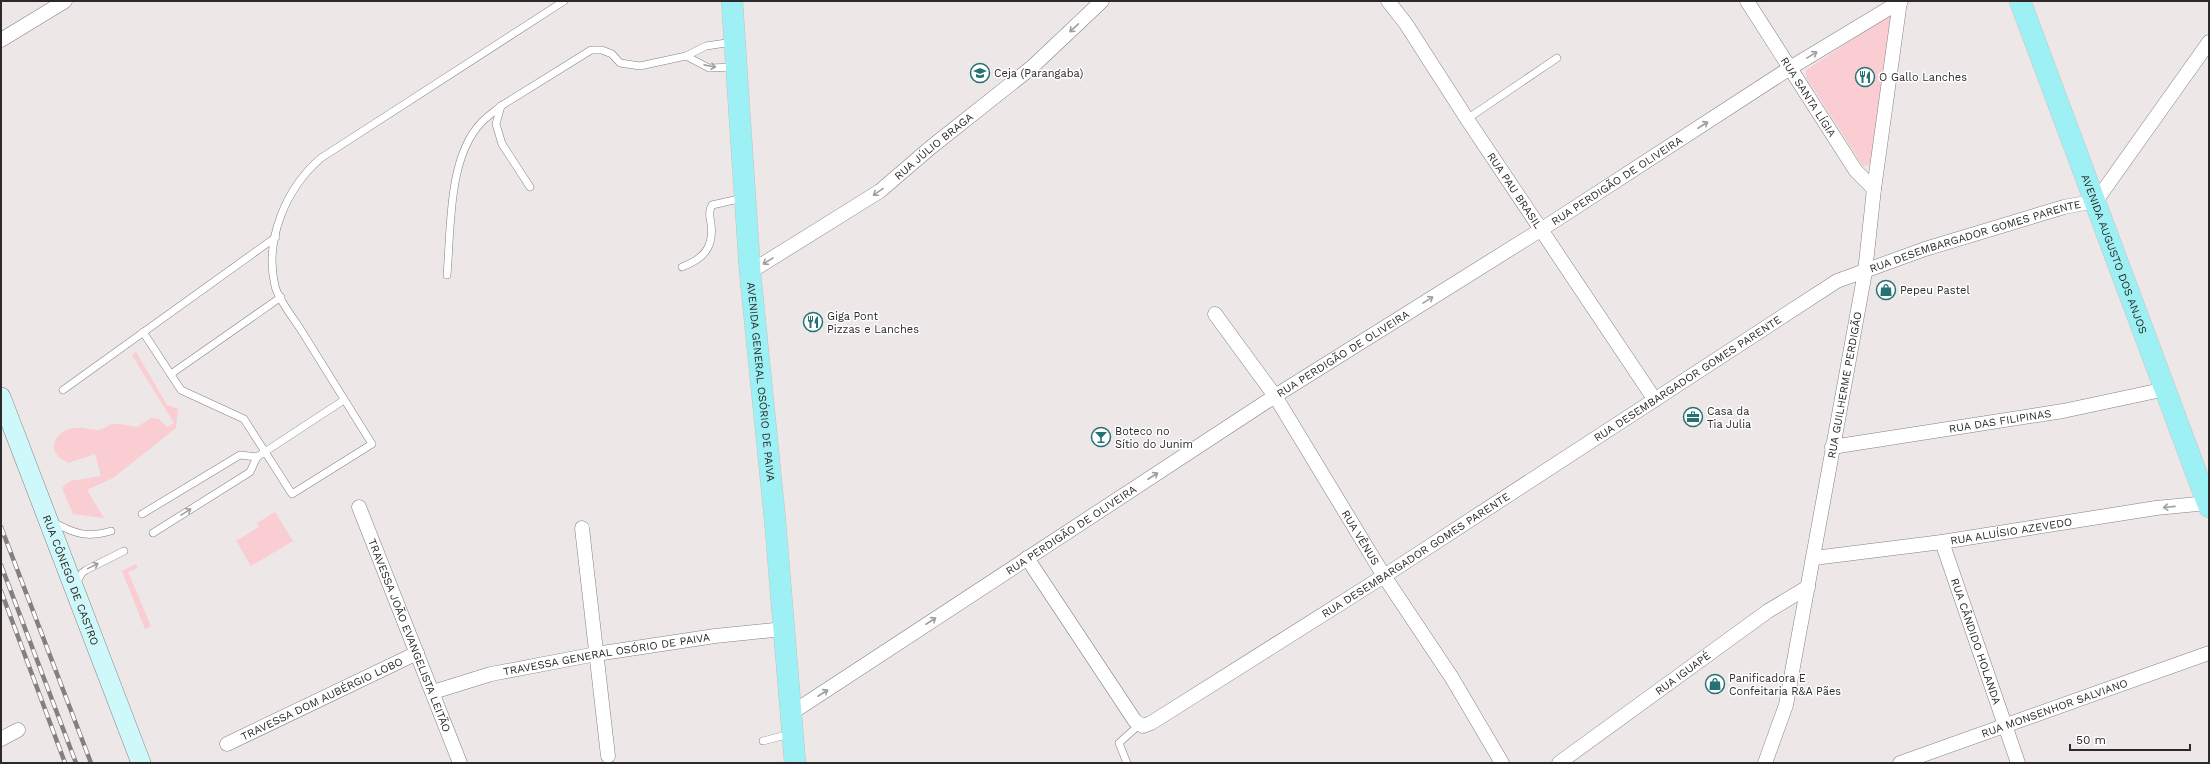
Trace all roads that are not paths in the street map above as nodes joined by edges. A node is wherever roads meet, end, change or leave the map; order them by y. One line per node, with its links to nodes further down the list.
1 (65, 1): 9 (street)
2 (564, 1): 23 (lane)
3 (732, 1): 10 (main road, AVENIDA GENERAL OSÓRIO DE PAIVA)
4 (1102, 1): 25 (street, RUA JÚLIO BRAGA, one-way to 25)
5 (1388, 1): 17 (street, RUA PAU BRASIL)
6 (1747, 1): 15 (street, RUA SANTA LÍGIA)
7 (1901, 1): 15 (street, RUA PERDIGÃO DE OLIVEIRA, one-way to 7); 19 (street, RUA GUILHERME PERDIGÃO)
8 (2020, 1): 21 (main road, AVENIDA AUGUSTO DOS ANJOS)
9 (1, 40)
10 (735, 42): 12 (lane); 14 (main road, AVENIDA GENERAL OSÓRIO DE PAIVA)
11 (2209, 42): 21 (street, RUA DESEMBARGADOR GOMES PARENTE)
12 (686, 56): 14 (lane, one-way to 14); 16 (lane)
13 (1557, 58): 17 (lane)
14 (736, 66): 20 (main road, AVENIDA GENERAL OSÓRIO DE PAIVA)
15 (1790, 68): 19 (street, RUA SANTA LÍGIA); 22 (street, RUA PERDIGÃO DE OLIVEIRA, one-way to 15)
16 (501, 106): 18 (lane); 27 (lane)
17 (1467, 119): 22 (street, RUA PAU BRASIL)
18 (530, 187)
19 (1874, 189): 26 (street, RUA GUILHERME PERDIGÃO)
20 (746, 198): 24 (lane); 25 (main road, AVENIDA GENERAL OSÓRIO DE PAIVA)
21 (2096, 201): 26 (street, RUA DESEMBARGADOR GOMES PARENTE); 32 (main road, AVENIDA AUGUSTO DOS ANJOS)
22 (1542, 229): 34 (street, RUA PERDIGÃO DE OLIVEIRA, one-way to 22); 37 (street, RUA PAU BRASIL)
23 (276, 237): 28 (lane); 30 (lane)
24 (682, 267)
25 (750, 272): 55 (main road, AVENIDA GENERAL OSÓRIO DE PAIVA)
26 (1865, 272): 37 (street, RUA DESEMBARGADOR GOMES PARENTE); 38 (street, RUA GUILHERME PERDIGÃO)
27 (447, 275)
28 (281, 297): 31 (lane); 36 (lane)
29 (1215, 314): 34 (street, RUA VÊNUS)
30 (143, 332): 31 (lane); 33 (lane)
31 (171, 374): 39 (lane)
32 (2166, 389): 38 (street, RUA DAS FILIPINAS); 41 (main road, AVENIDA AUGUSTO DOS ANJOS)
33 (64, 390)
34 (1275, 396): 50 (street, RUA PERDIGÃO DE OLIVEIRA, one-way to 34); 52 (street, RUA VÊNUS)
35 (1, 397): 44 (main road, RUA CÔNEGO DE CASTRO)
36 (344, 400): 39 (lane); 39 (lane)
37 (1655, 400): 52 (street, RUA DESEMBARGADOR GOMES PARENTE)
38 (1832, 447): 51 (street, RUA GUILHERME PERDIGÃO)
39 (265, 452): 40 (lane)
40 (257, 457): 43 (lane); 47 (lane, one-way to 40)
41 (2208, 504): 48 (street, RUA ALUÍSIO AZEVEDO, one-way to 48)
42 (359, 507): 56 (street, TRAVESSA JOÃO EVANGELISTA LEITÃO)
43 (142, 514)
44 (47, 518): 46 (lane); 54 (main road, RUA CÔNEGO DE CASTRO)
45 (582, 528): 58 (street)
46 (112, 531)
47 (153, 533)
48 (1942, 542): 51 (street, RUA ALUÍSIO AZEVEDO); 62 (street, RUA CÂNDIDO HOLANDA)
49 (124, 551): 54 (lane, one-way to 49)
50 (1027, 558): 60 (street, RUA PERDIGÃO DE OLIVEIRA, one-way to 50); 61 (street)
51 (1814, 558): 53 (street, RUA GUILHERME PERDIGÃO)
52 (1384, 576): 61 (street, RUA DESEMBARGADOR GOMES PARENTE); 72 (street, RUA VÊNUS)
53 (1808, 587): 73 (street, RUA IGUAPÉ); 74 (street, RUA GUILHERME PERDIGÃO)
54 (76, 594): 68 (main road, RUA CÔNEGO DE CASTRO)
55 (784, 629): 58 (street, TRAVESSA GENERAL OSÓRIO DE PAIVA); 60 (main road, AVENIDA GENERAL OSÓRIO DE PAIVA)
56 (417, 653): 59 (street, TRAVESSA JOÃO EVANGELISTA LEITÃO); 66 (street, TRAVESSA DOM AUBÉRGIO LOBO)
57 (2209, 653): 62 (street, RUA MONSENHOR SALVIANO)
58 (596, 654): 59 (street, TRAVESSA GENERAL OSÓRIO DE PAIVA); 67 (street)
59 (432, 692): 69 (street, TRAVESSA JOÃO EVANGELISTA LEITÃO)
60 (791, 724): 65 (lane); 70 (main road, AVENIDA GENERAL OSÓRIO DE PAIVA)
61 (1142, 725): 71 (lane)
62 (2005, 726): 75 (street, RUA MONSENHOR SALVIANO); 76 (street, RUA CÂNDIDO HOLANDA)
63 (18, 730): 64 (street)
64 (1, 739)
65 (763, 741)
66 (227, 744)
67 (608, 756)
68 (141, 763)
69 (460, 763)
70 (795, 763)
71 (1127, 763)
72 (1502, 763)
73 (1560, 763)
74 (1765, 763)
75 (1900, 763)
76 (2018, 763)

